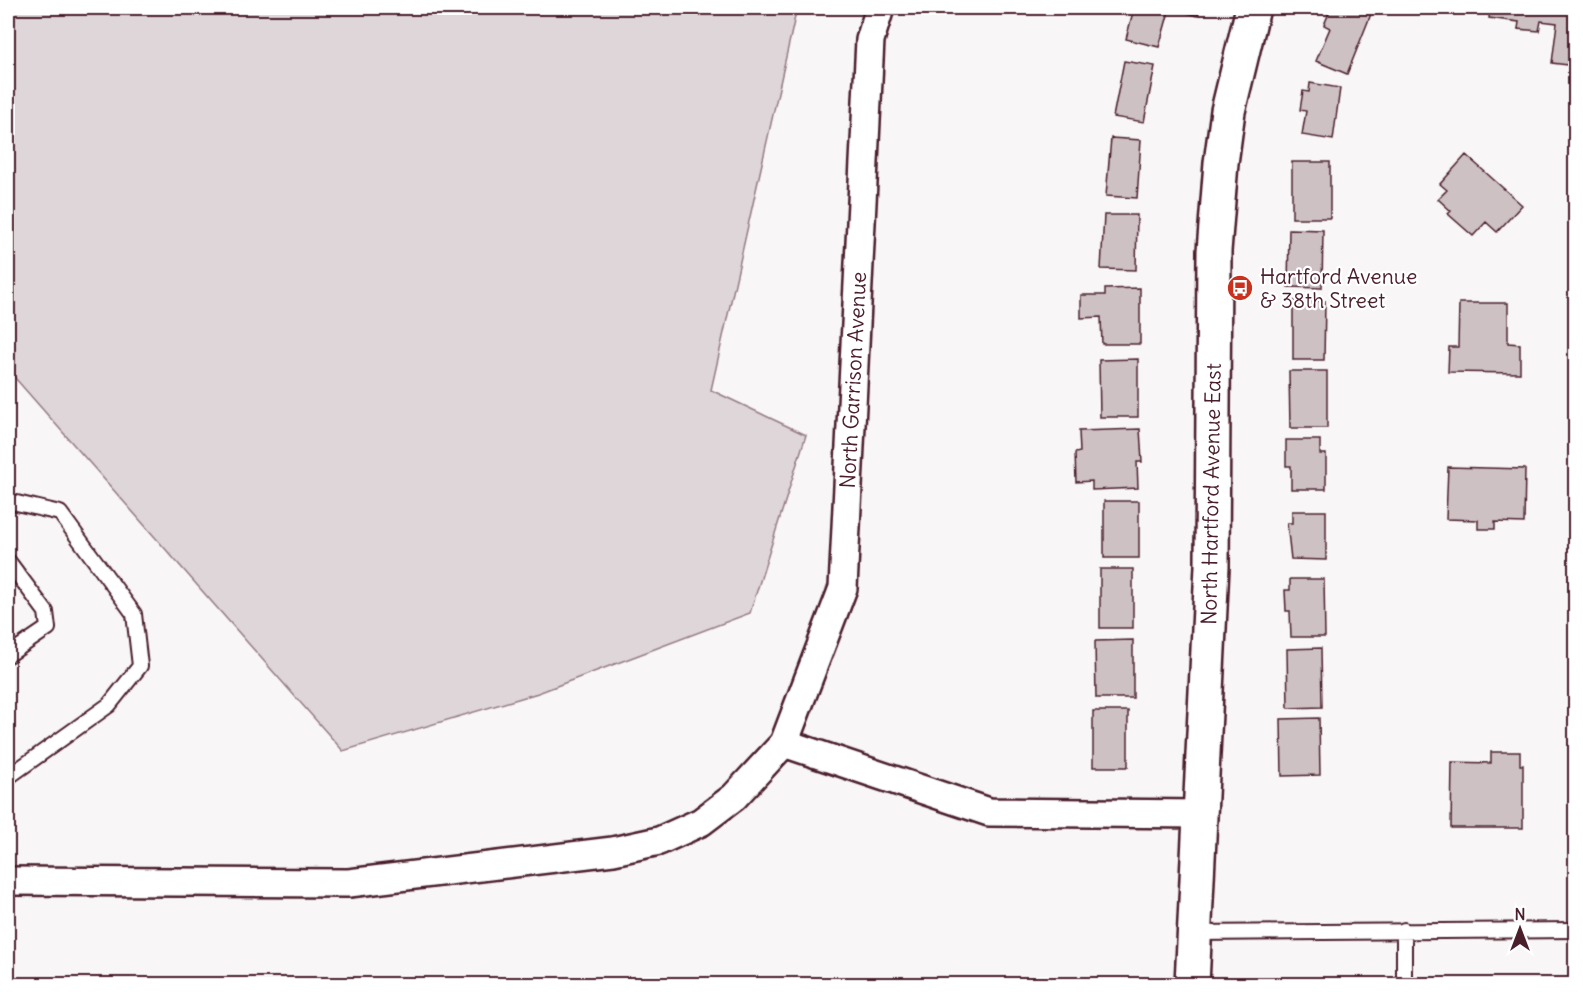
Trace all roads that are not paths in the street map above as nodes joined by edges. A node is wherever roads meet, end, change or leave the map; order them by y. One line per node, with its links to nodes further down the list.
1 (880, 8): 6 (street, North Garrison Avenue)
2 (1253, 8): 8 (street, North Hartford Avenue East)
3 (8, 501): 7 (lane)
4 (8, 561): 5 (lane)
5 (8, 656)
6 (784, 743): 8 (street); 9 (street)
7 (8, 777)
8 (1201, 814): 12 (street, North Hartford Avenue East)
9 (8, 881)
10 (1404, 930): 11 (lane); 12 (lane); 14 (lane)
11 (1575, 930)
12 (1195, 933): 13 (street, North Hartford Avenue East)
13 (1192, 984)
14 (1404, 984)

